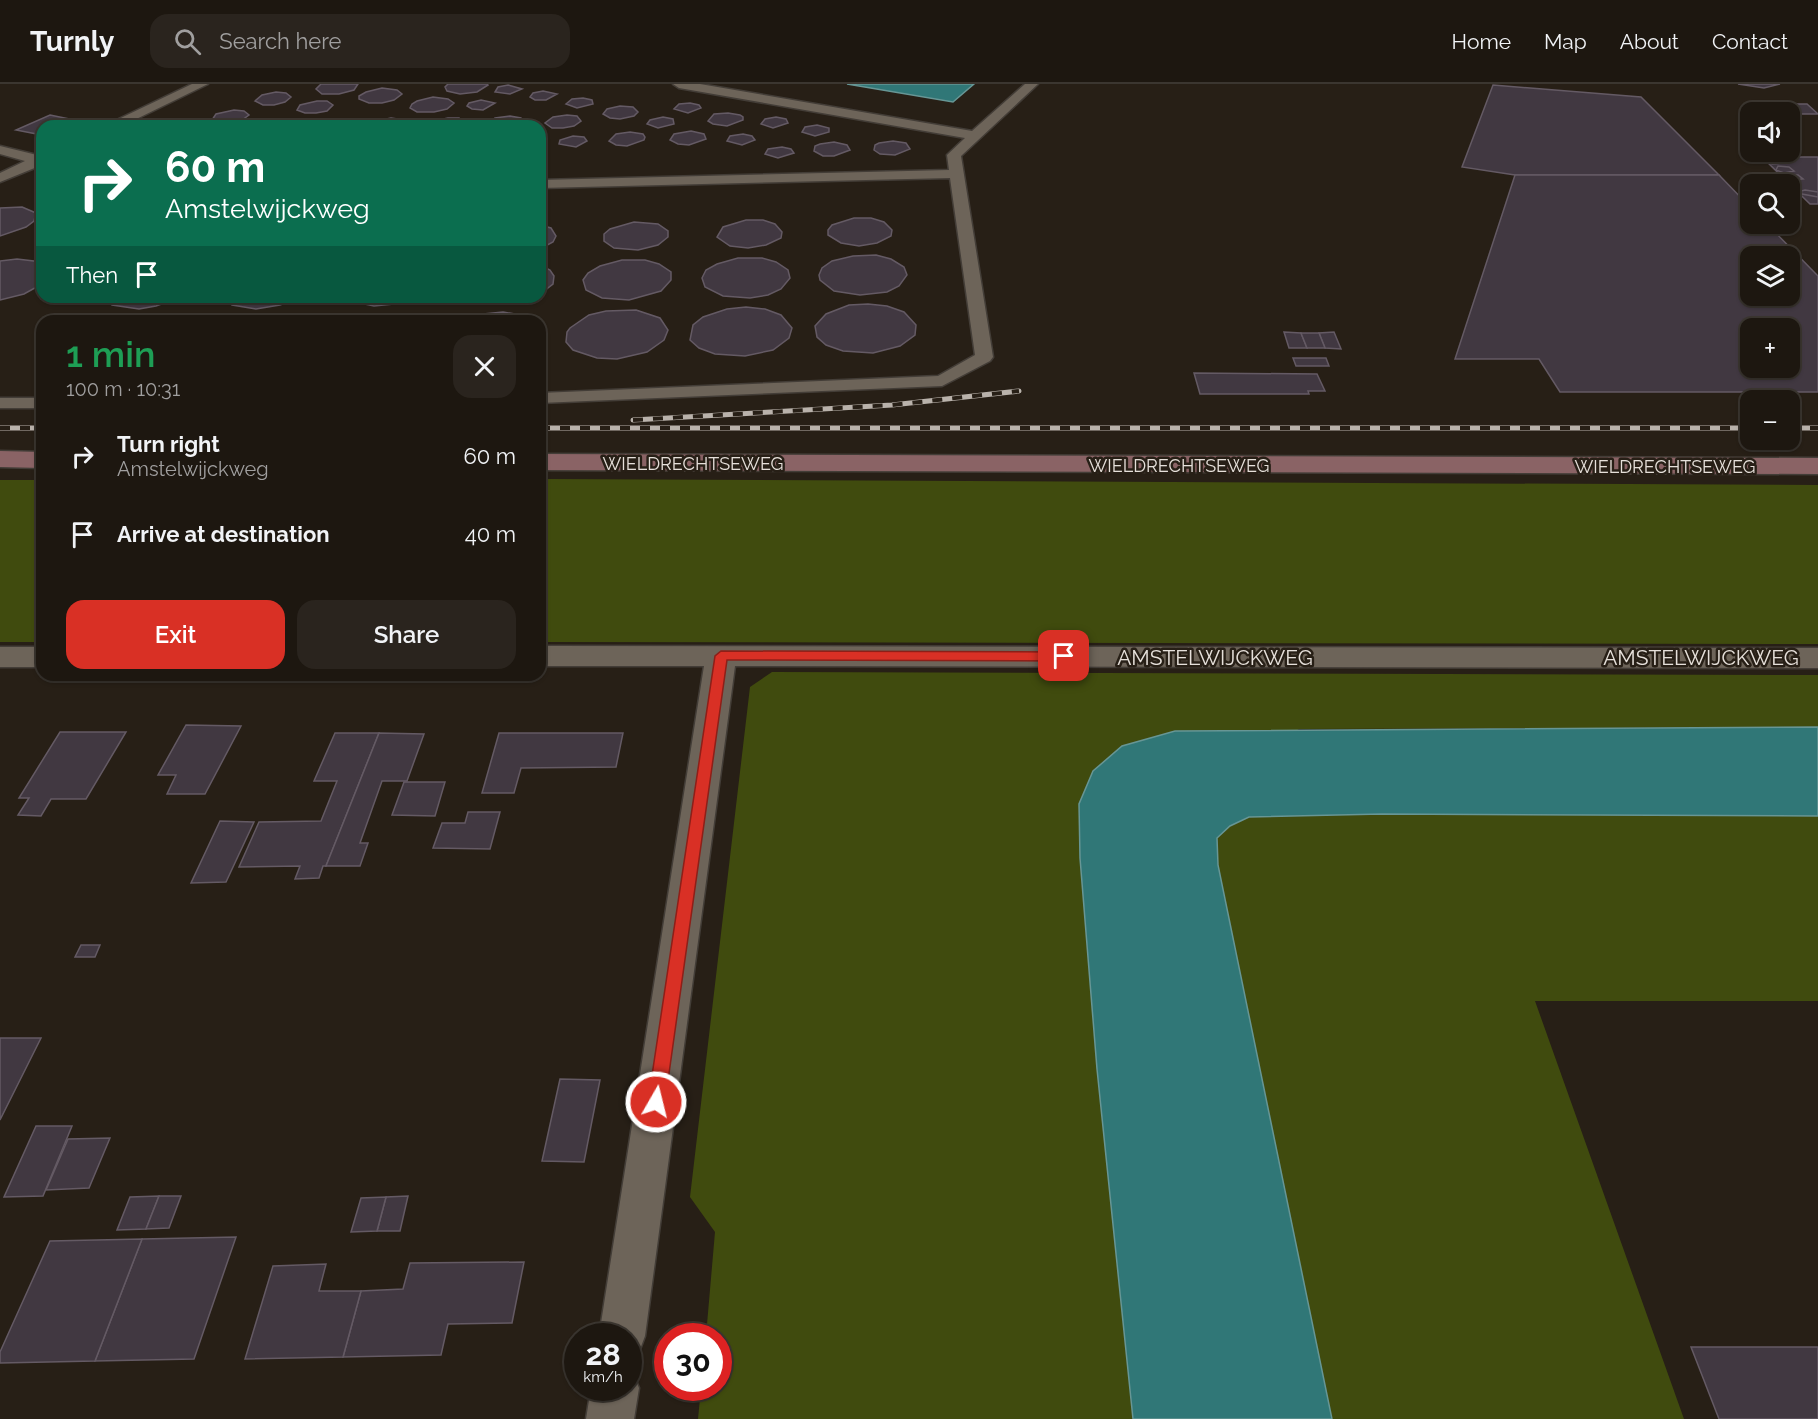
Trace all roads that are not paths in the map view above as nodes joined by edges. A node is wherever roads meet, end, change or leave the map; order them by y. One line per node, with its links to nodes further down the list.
1 (202, 84): 4 (lane)
2 (680, 84): 5 (lane)
3 (1032, 84): 5 (lane)
4 (124, 120)
5 (975, 136): 9 (lane)
6 (0, 150): 7 (lane)
7 (36, 159)
8 (36, 162): 10 (lane)
9 (956, 174): 11 (lane); 12 (lane)
10 (0, 177)
11 (546, 184)
12 (546, 398)
13 (0, 403): 14 (lane)
14 (36, 403)
15 (0, 459): 16 (street)
16 (36, 460)
17 (546, 462): 18 (street, WIELDRECHTSEWEG)
18 (1818, 466)
19 (546, 656): 20 (street, AMSTELWIJCKWEG)
20 (721, 656): 23 (street, AMSTELWIJCKWEG); 24 (street)
21 (0, 657): 22 (street)
22 (36, 657)
23 (1818, 658)
24 (624, 1323)
25 (613, 1401): 26 (street)
26 (610, 1419)

